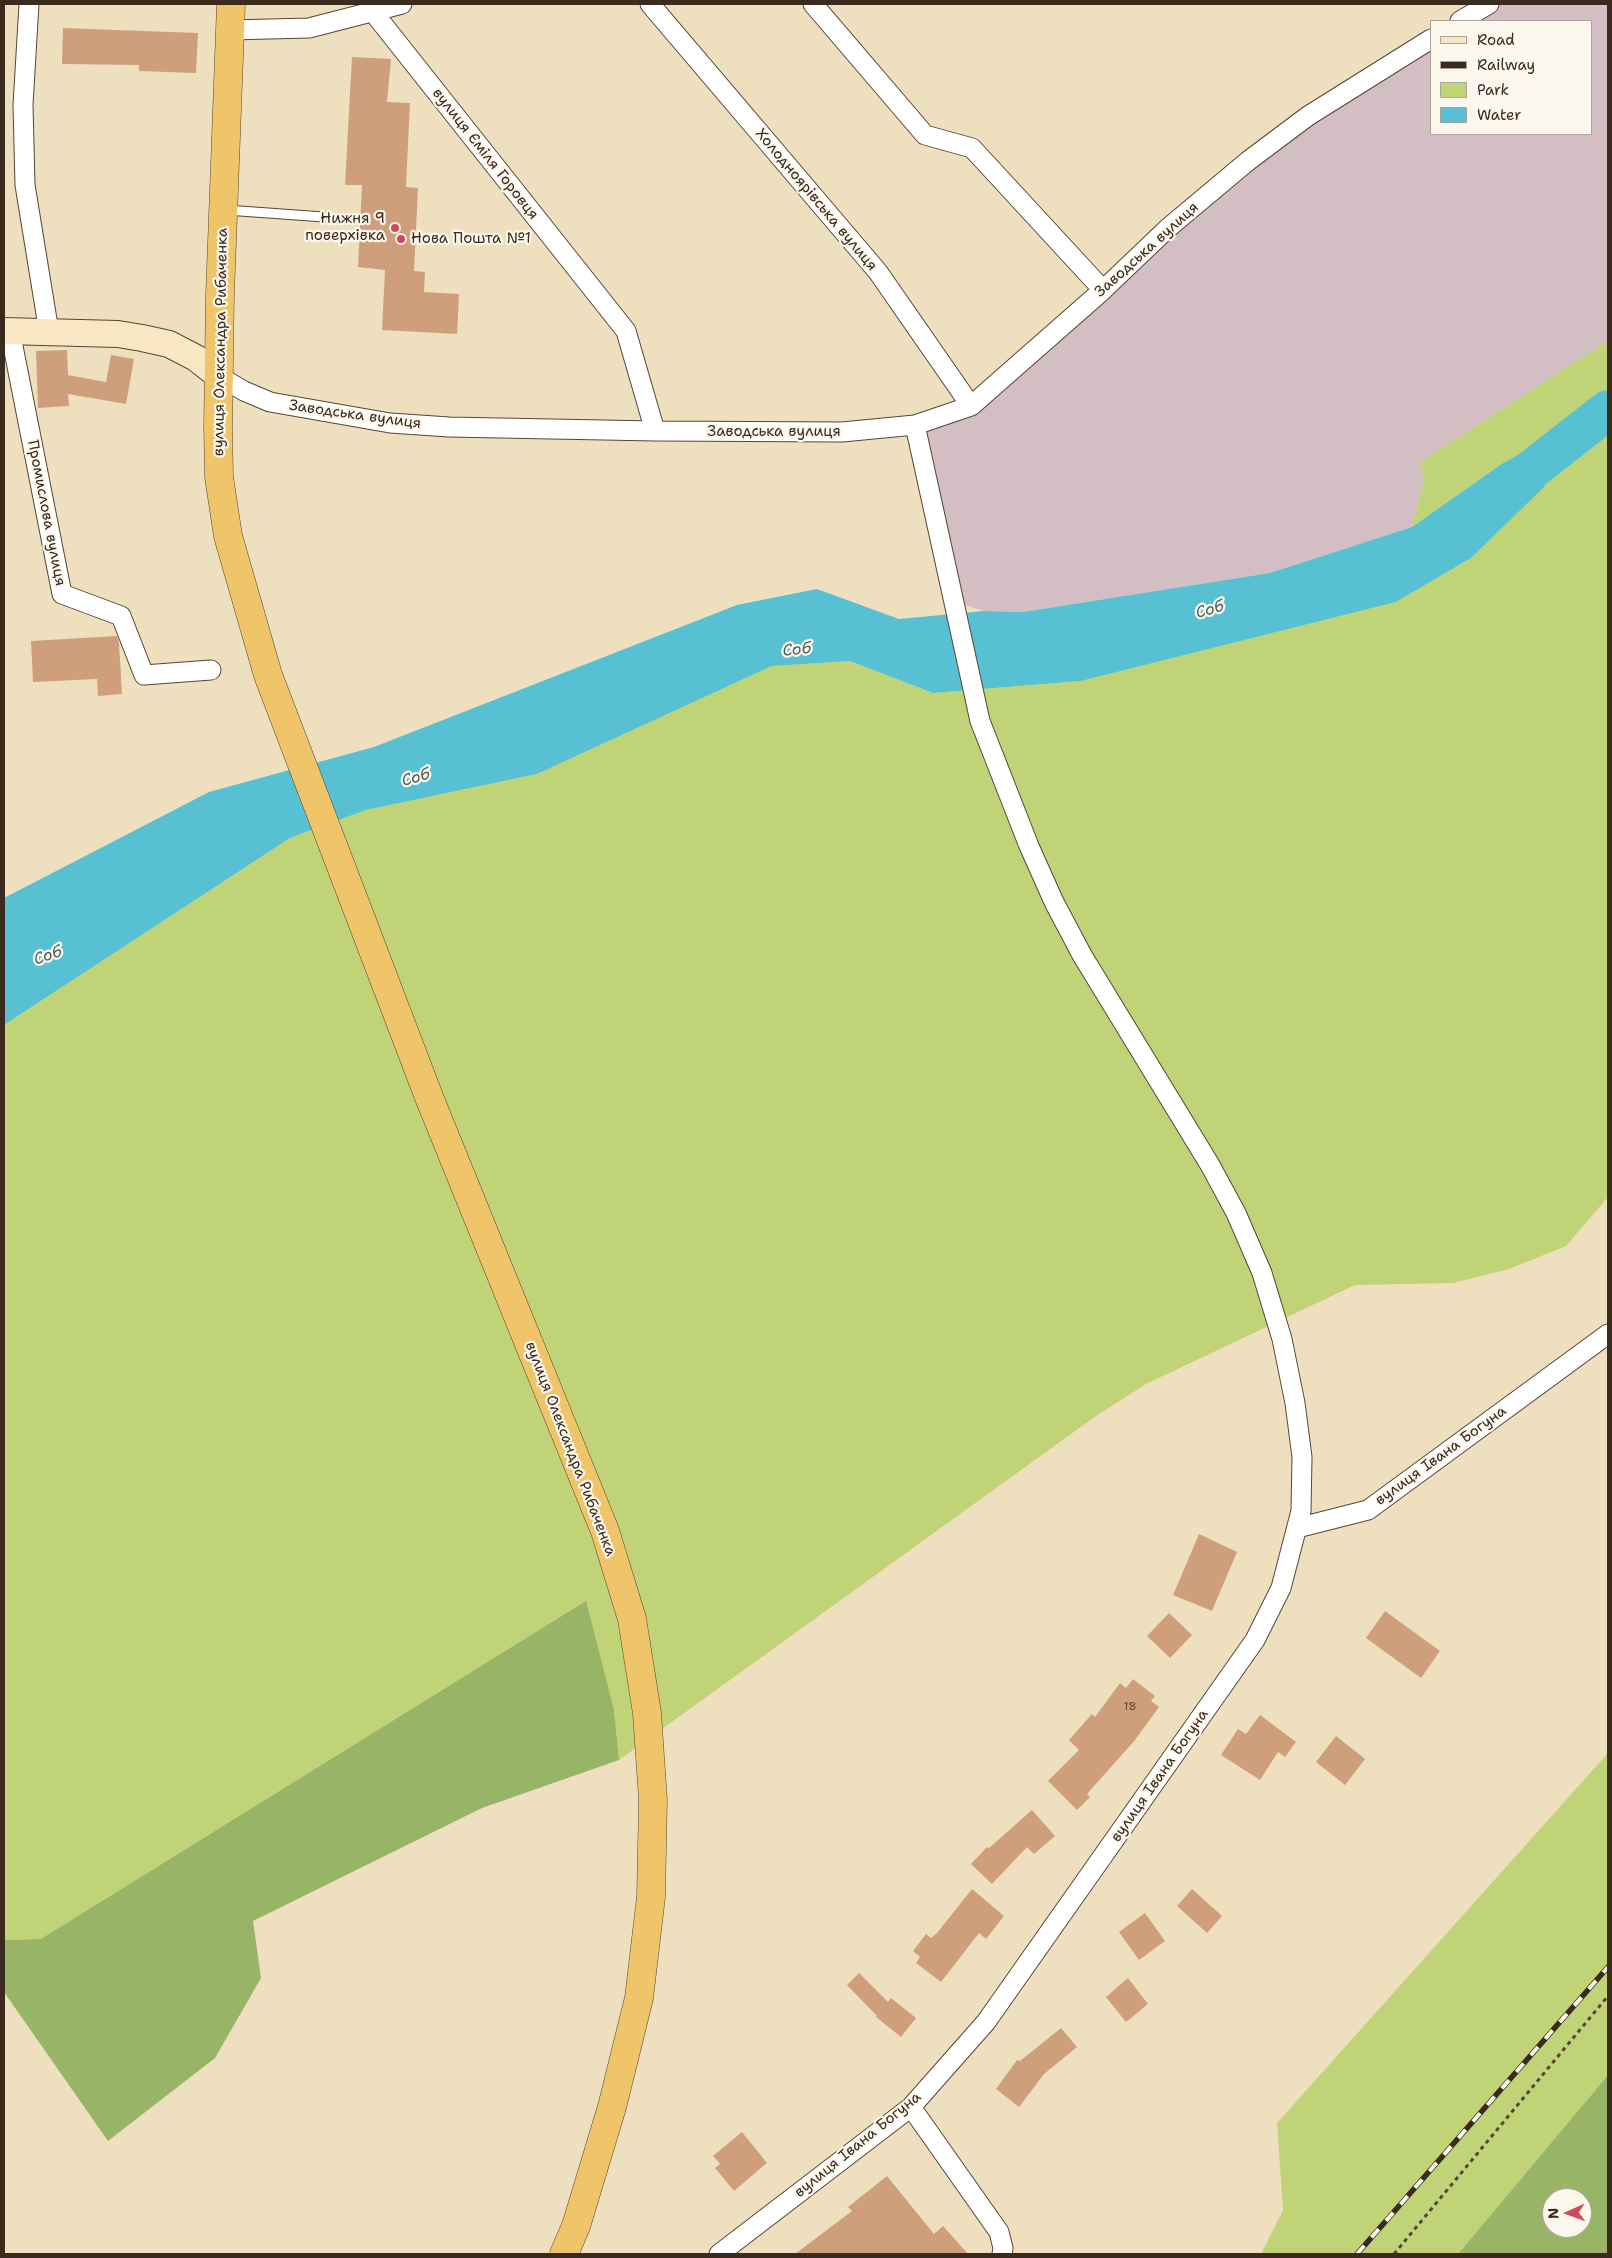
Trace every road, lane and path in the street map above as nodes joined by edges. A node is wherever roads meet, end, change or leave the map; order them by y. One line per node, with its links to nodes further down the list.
1 (29, 4): 14 (street)
2 (402, 4): 6 (street)
3 (650, 4): 16 (street, Холодноярівська вулиця)
4 (813, 4): 12 (street)
5 (1489, 4): 8 (street)
6 (372, 12): 7 (street); 18 (street, вулиця Єміля Горовця)
7 (230, 17): 10 (highway, вулиця Олександра Рибаченка)
8 (1462, 20)
9 (1430, 40): 12 (street, Заводська вулиця)
10 (223, 210): 11 (lane); 15 (highway, вулиця Олександра Рибаченка)
11 (324, 217)
12 (1103, 290): 16 (street, Заводська вулиця)
13 (7, 331): 14 (street, Заводська вулиця); 19 (street, Промислова вулиця)
14 (49, 332): 15 (street, Заводська вулиця)
15 (220, 377): 18 (street, Заводська вулиця); 24 (highway, вулиця Олександра Рибаченка)
16 (971, 406): 17 (street, Заводська вулиця)
17 (915, 426): 18 (street, Заводська вулиця); 21 (street)
18 (656, 431)
19 (211, 670)
20 (1608, 1334): 21 (street, вулиця Івана Богуна)
21 (1297, 1528): 23 (street, вулиця Івана Богуна)
22 (1608, 1996): 27 (path)
23 (911, 2107): 25 (street, вулиця Івана Богуна); 26 (street)
24 (564, 2254)
25 (720, 2254)
26 (1002, 2254)
27 (1394, 2254)

